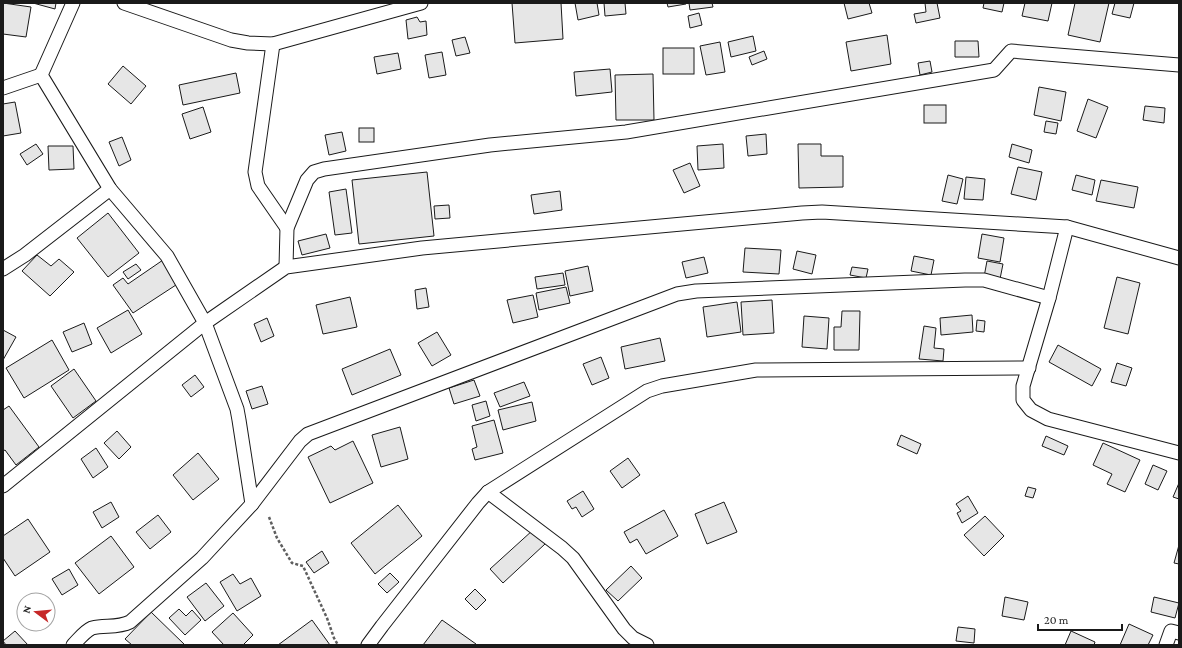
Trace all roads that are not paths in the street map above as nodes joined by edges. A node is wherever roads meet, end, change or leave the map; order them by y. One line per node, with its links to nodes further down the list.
1 (73, 3): 6 (lane)
2 (124, 3): 4 (lane)
3 (421, 3): 4 (lane)
4 (273, 44): 10 (lane)
5 (1179, 65): 10 (lane)
6 (41, 75): 7 (lane); 8 (lane)
7 (3, 88)
8 (110, 189): 13 (lane); 15 (lane)
9 (1067, 227): 11 (lane); 12 (lane); 14 (lane)
10 (287, 228): 12 (lane)
11 (1179, 258)
12 (286, 267): 15 (lane)
13 (3, 270)
14 (1048, 298): 16 (lane); 20 (lane)
15 (204, 323): 18 (lane); 20 (lane)
16 (1029, 368): 17 (lane); 19 (lane)
17 (1179, 453)
18 (3, 486)
19 (488, 492): 23 (lane); 24 (lane)
20 (255, 500): 22 (lane)
21 (1179, 633): 25 (lane)
22 (73, 645)
23 (368, 645)
24 (647, 645)
25 (1166, 645)

